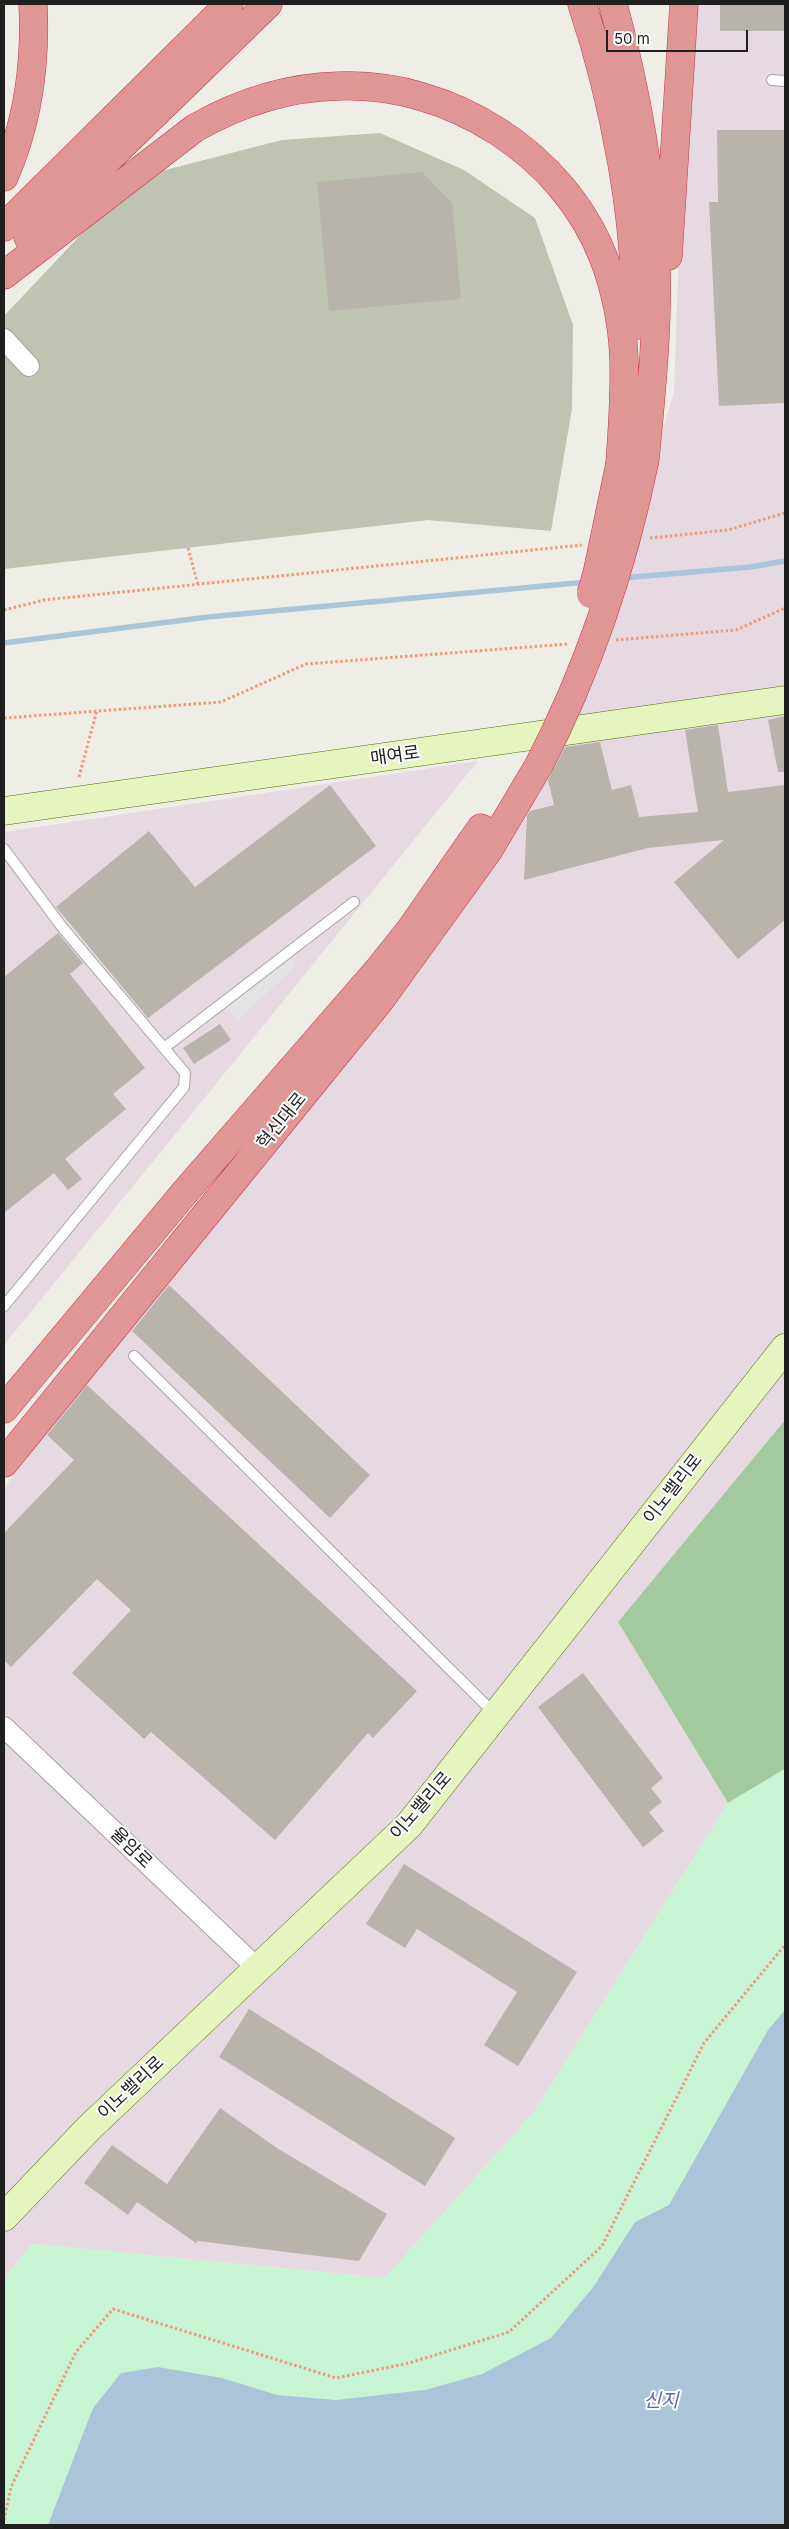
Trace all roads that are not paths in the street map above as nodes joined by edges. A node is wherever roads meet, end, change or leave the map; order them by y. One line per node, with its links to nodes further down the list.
1 (33, 4): 11 (highway)
2 (224, 4): 8 (highway)
3 (229, 4): 8 (highway)
4 (268, 4): 13 (highway)
5 (582, 4): 18 (highway)
6 (613, 4): 17 (highway)
7 (684, 4): 17 (highway)
8 (199, 32): 12 (highway)
9 (772, 80): 10 (lane)
10 (785, 81)
11 (4, 177)
12 (4, 227)
13 (4, 260)
14 (4, 275): 18 (highway)
15 (4, 339): 16 (street)
16 (29, 366)
17 (650, 414): 18 (highway)
18 (632, 461): 20 (highway, bridge)
19 (785, 700): 21 (main road, 매여로)
20 (530, 762): 28 (highway); 29 (highway, 혁신대로)
21 (4, 810)
22 (4, 849): 24 (lane)
23 (354, 902): 24 (lane)
24 (164, 1048): 25 (lane)
25 (4, 1306)
26 (785, 1348): 30 (main road, 이노밸리로)
27 (134, 1356): 30 (lane)
28 (4, 1409)
29 (4, 1463)
30 (496, 1715): 32 (main road, 이노밸리로)
31 (4, 1727): 32 (street, 율암로)
32 (258, 1969): 33 (main road, 이노밸리로)
33 (4, 2217)

